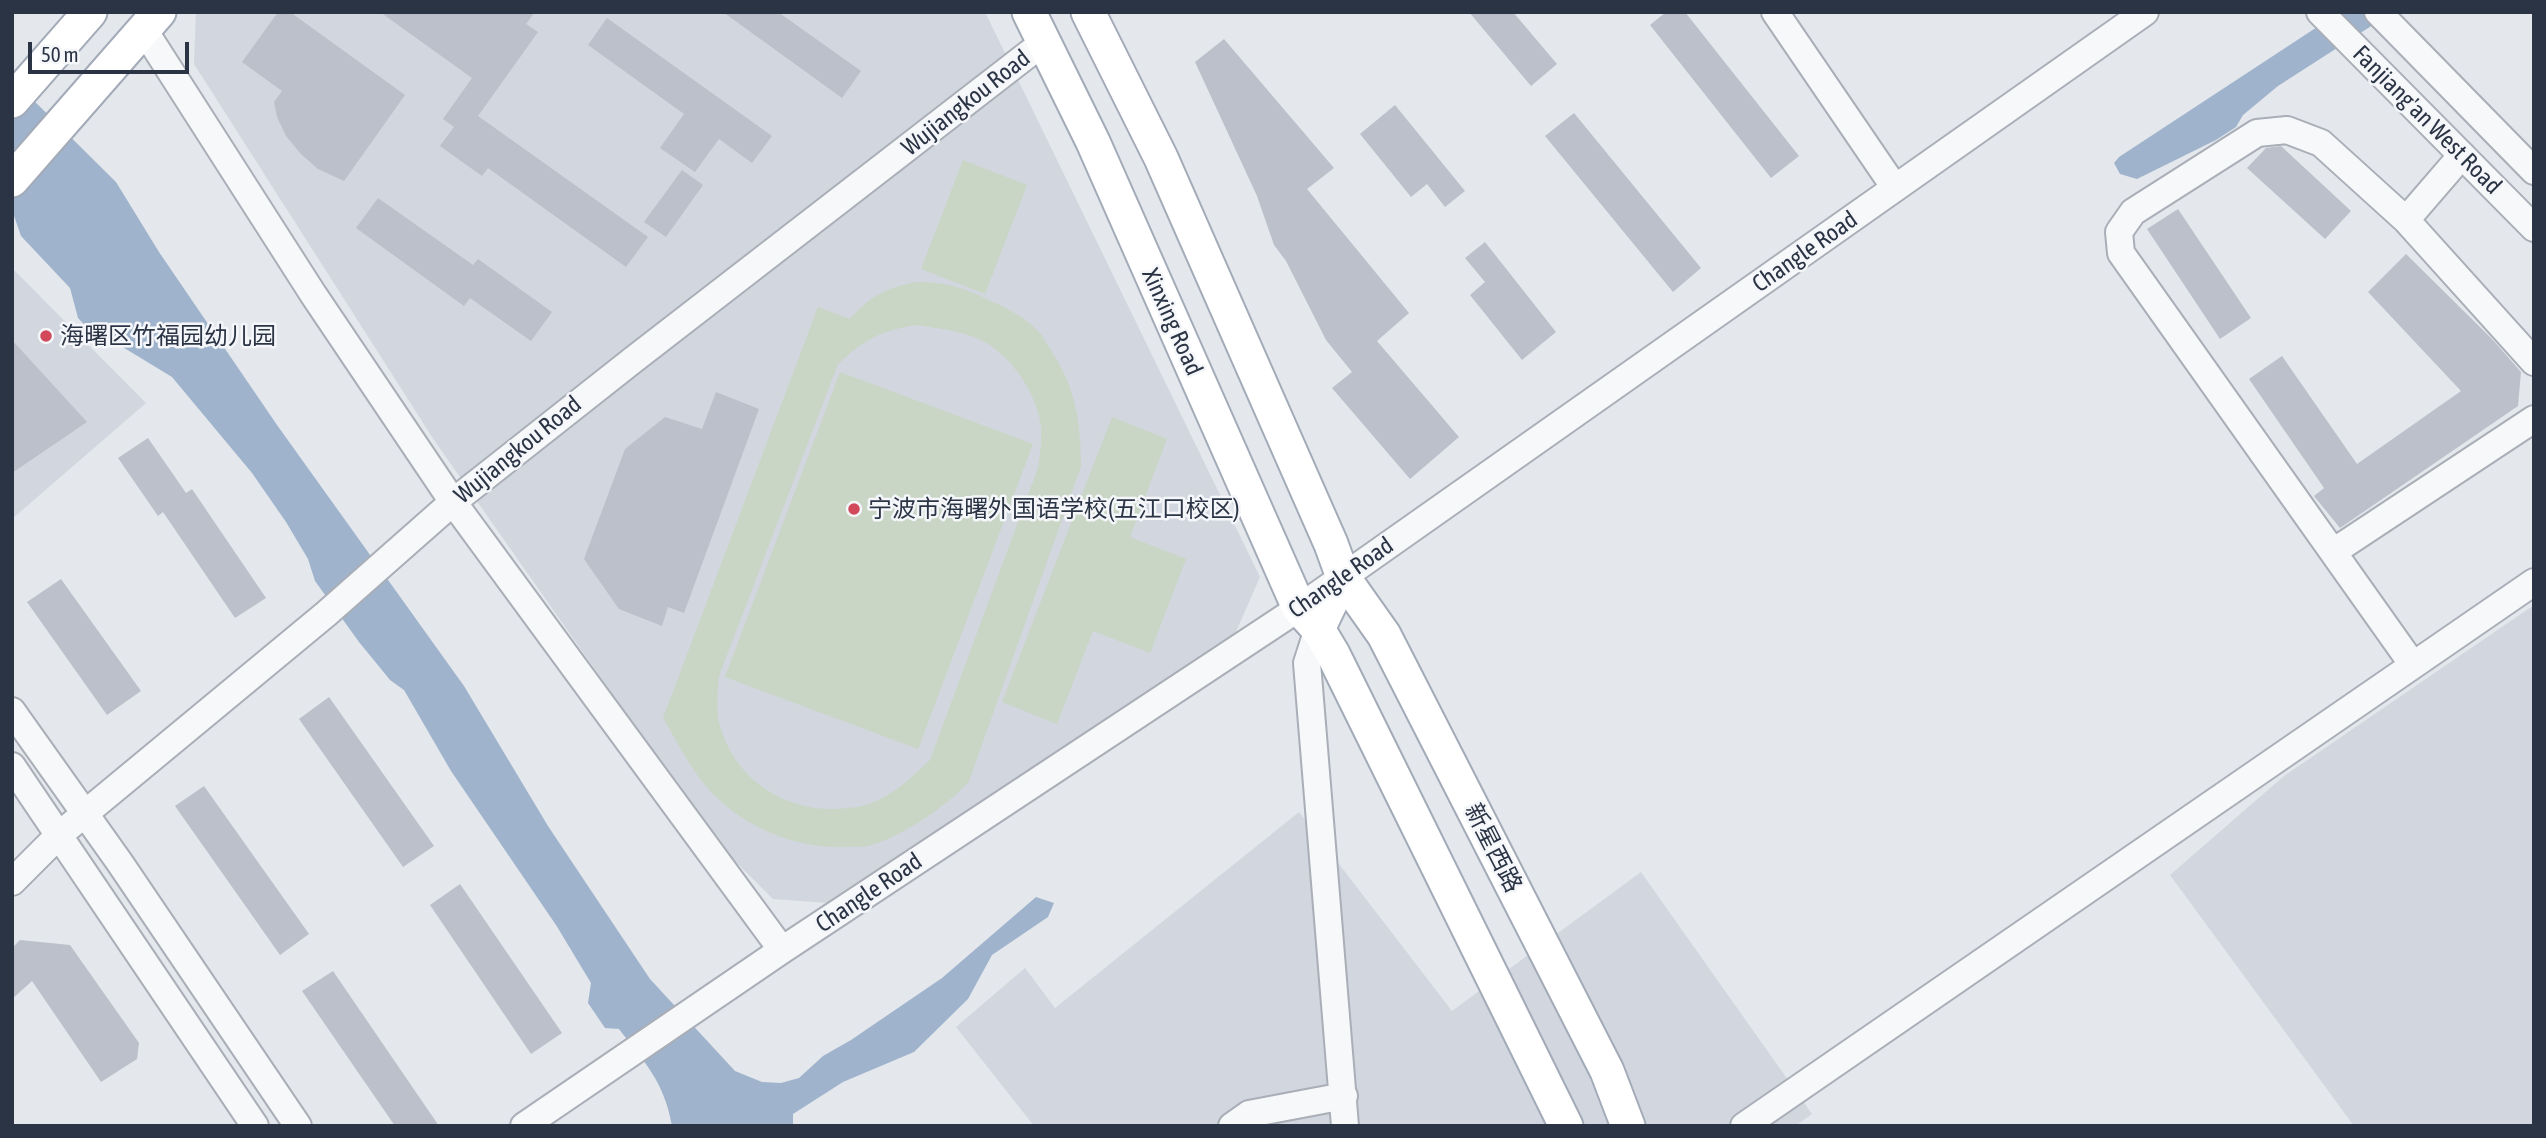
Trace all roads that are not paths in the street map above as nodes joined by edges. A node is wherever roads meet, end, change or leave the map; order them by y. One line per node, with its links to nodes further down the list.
1 (90, 12): 10 (main road)
2 (1029, 12): 9 (main road, Xinxing Road)
3 (1088, 12): 21 (main road, 新星西路)
4 (1775, 12): 14 (street)
5 (2145, 12): 14 (street, Changle Road)
6 (2320, 12): 11 (street, Fanjiang'an West Road)
7 (2378, 12): 12 (street, Fanjiang'an West Road)
8 (151, 21): 13 (main road); 19 (street)
9 (1044, 42): 19 (street, Wujiangkou Road); 23 (main road, Xinxing Road)
10 (12, 101)
11 (2462, 155): 15 (street); 16 (street, Fanjiang'an West Road)
12 (2531, 162)
13 (12, 180)
14 (1895, 188): 21 (street, Changle Road)
15 (2406, 220): 17 (street); 20 (street)
16 (2534, 228)
17 (2534, 362)
18 (2534, 419): 20 (street)
19 (453, 502): 27 (street, Wujiangkou Road); 30 (street)
20 (2333, 552): 24 (street)
21 (1343, 577): 23 (main road); 38 (main road, 新星西路)
22 (2534, 582): 24 (street)
23 (1308, 618): 30 (street, Changle Road); 31 (street); 37 (main road)
24 (2413, 665): 39 (street)
25 (12, 711): 27 (street)
26 (12, 766): 28 (street)
27 (85, 813): 28 (street, Wujiangkou Road); 33 (street)
28 (59, 835): 29 (street, Wujiangkou Road); 32 (street)
29 (12, 882)
30 (782, 950): 34 (street, Changle Road)
31 (1344, 1096): 35 (street); 36 (street)
32 (255, 1126)
33 (298, 1126)
34 (524, 1126)
35 (1232, 1126)
36 (1345, 1126)
37 (1566, 1126)
38 (1628, 1126)
39 (1744, 1126)

